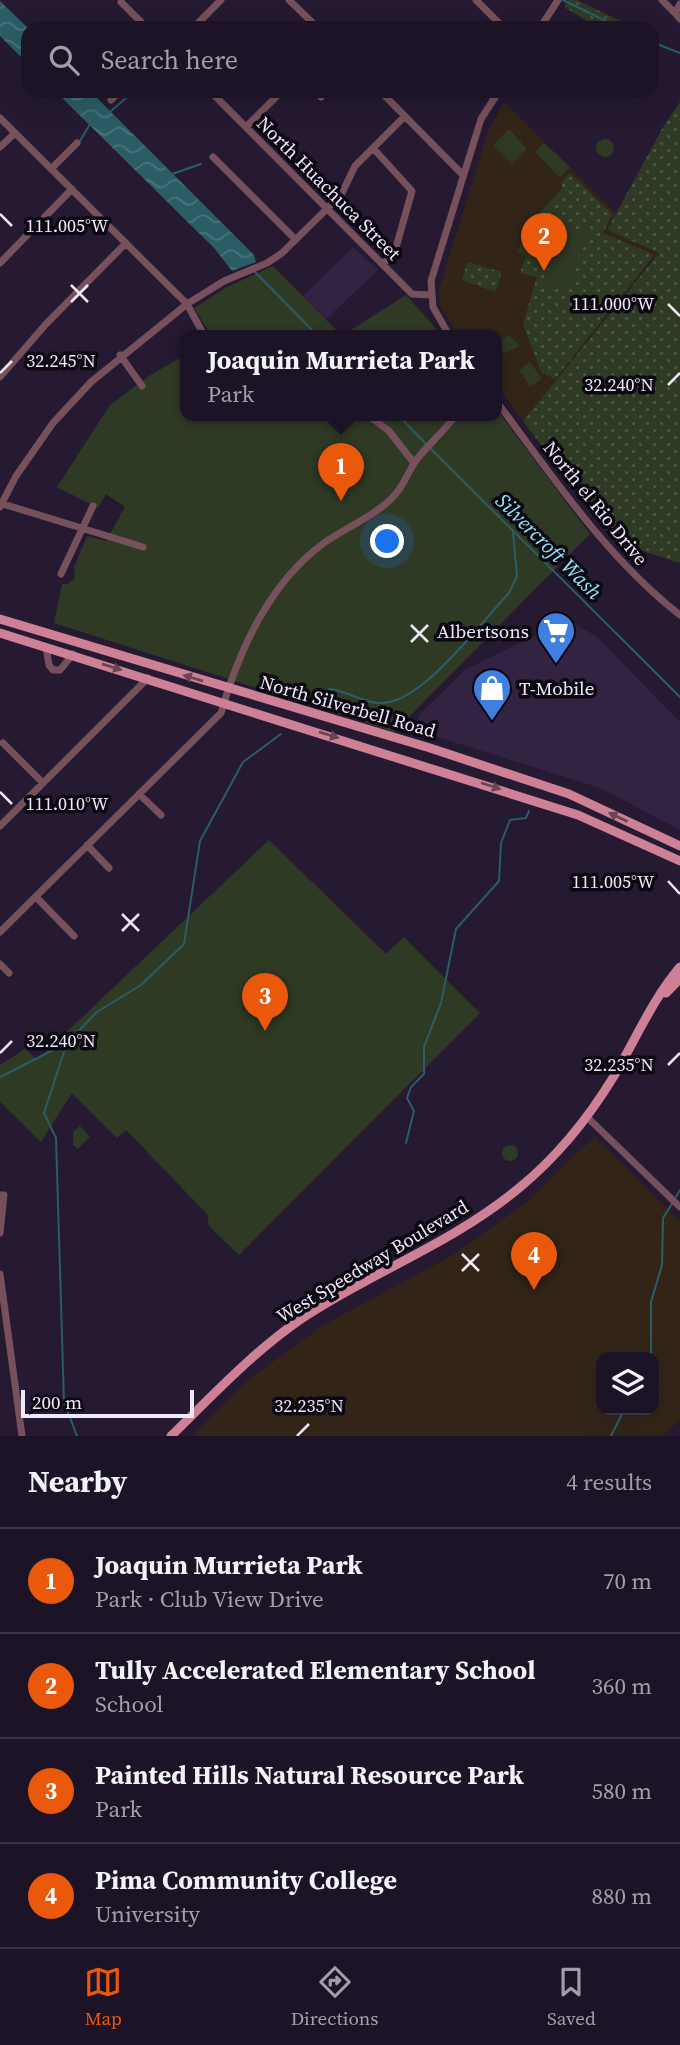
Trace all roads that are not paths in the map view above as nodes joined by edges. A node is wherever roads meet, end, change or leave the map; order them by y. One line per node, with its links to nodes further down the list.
1 (221, 0): 10 (street)
2 (289, 0): 11 (street)
3 (476, 0): 12 (street)
4 (558, 0): 13 (street)
5 (662, 0): 8 (street)
6 (121, 2): 9 (street)
7 (680, 4): 8 (street)
8 (677, 16)
9 (140, 21)
10 (200, 21)
11 (311, 21)
12 (497, 21)
13 (544, 21)
14 (216, 98): 20 (street, North Huachuca Street)
15 (275, 98): 20 (street)
16 (387, 98): 18 (street)
17 (494, 98): 27 (street)
18 (405, 116): 24 (street); 27 (street)
19 (0, 118): 21 (street)
20 (246, 127): 29 (street, North Huachuca Street)
21 (15, 133): 23 (street); 26 (street)
22 (77, 143): 26 (street)
23 (0, 147)
24 (373, 148): 29 (street); 33 (street)
25 (213, 157): 30 (street)
26 (51, 169): 28 (street)
27 (463, 174): 34 (street)
28 (72, 189): 31 (street); 32 (street)
29 (328, 209): 30 (street); 33 (street, North Huachuca Street)
30 (295, 239): 35 (street)
31 (127, 243): 35 (street); 39 (street)
32 (0, 264)
33 (383, 264): 34 (street, North Huachuca Street)
34 (431, 295): 37 (street)
35 (187, 304): 36 (street); 38 (street)
36 (201, 330)
37 (445, 330)
38 (120, 355): 40 (street); 45 (street)
39 (0, 377)
40 (142, 386)
41 (502, 409): 50 (street, North el Rio Drive)
42 (376, 421): 44 (street)
43 (451, 421): 44 (street)
44 (414, 463): 57 (street)
45 (1, 505): 47 (street)
46 (93, 506): 47 (street)
47 (82, 529): 48 (street); 49 (street)
48 (143, 547)
49 (61, 575)
50 (680, 615)
51 (0, 619): 55 (main road, North Silverbell Road)
52 (0, 633): 53 (main road, North Silverbell Road)
53 (47, 647): 54 (main road, North Silverbell Road); 54 (street)
54 (73, 654): 56 (main road, North Silverbell Road, one-way to 56)
55 (153, 666): 56 (main road); 57 (main road, North Silverbell Road, one-way to 55)
56 (148, 678): 58 (main road, North Silverbell Road); 60 (street)
57 (228, 689): 58 (street); 65 (main road, North Silverbell Road, one-way to 57)
58 (224, 703): 61 (street); 66 (main road, North Silverbell Road, one-way to 66)
59 (3, 743): 60 (street)
60 (43, 783): 63 (street)
61 (139, 794): 62 (street); 64 (street)
62 (161, 815)
63 (0, 825)
64 (87, 845): 67 (street); 68 (street)
65 (680, 846)
66 (680, 861)
67 (109, 867)
68 (36, 897): 69 (street); 70 (street)
69 (0, 932)
70 (75, 936)
71 (0, 964): 73 (street)
72 (680, 967): 75 (main road, West Speedway Boulevard)
73 (9, 973)
74 (680, 979): 75 (main road, West Speedway Boulevard)
75 (652, 1006): 76 (main road, West Speedway Boulevard)
76 (587, 1117): 78 (street); 82 (main road, West Speedway Boulevard)
77 (2, 1195): 79 (street)
78 (680, 1207)
79 (0, 1233)
80 (0, 1274): 81 (street)
81 (22, 1436)
82 (171, 1436)

